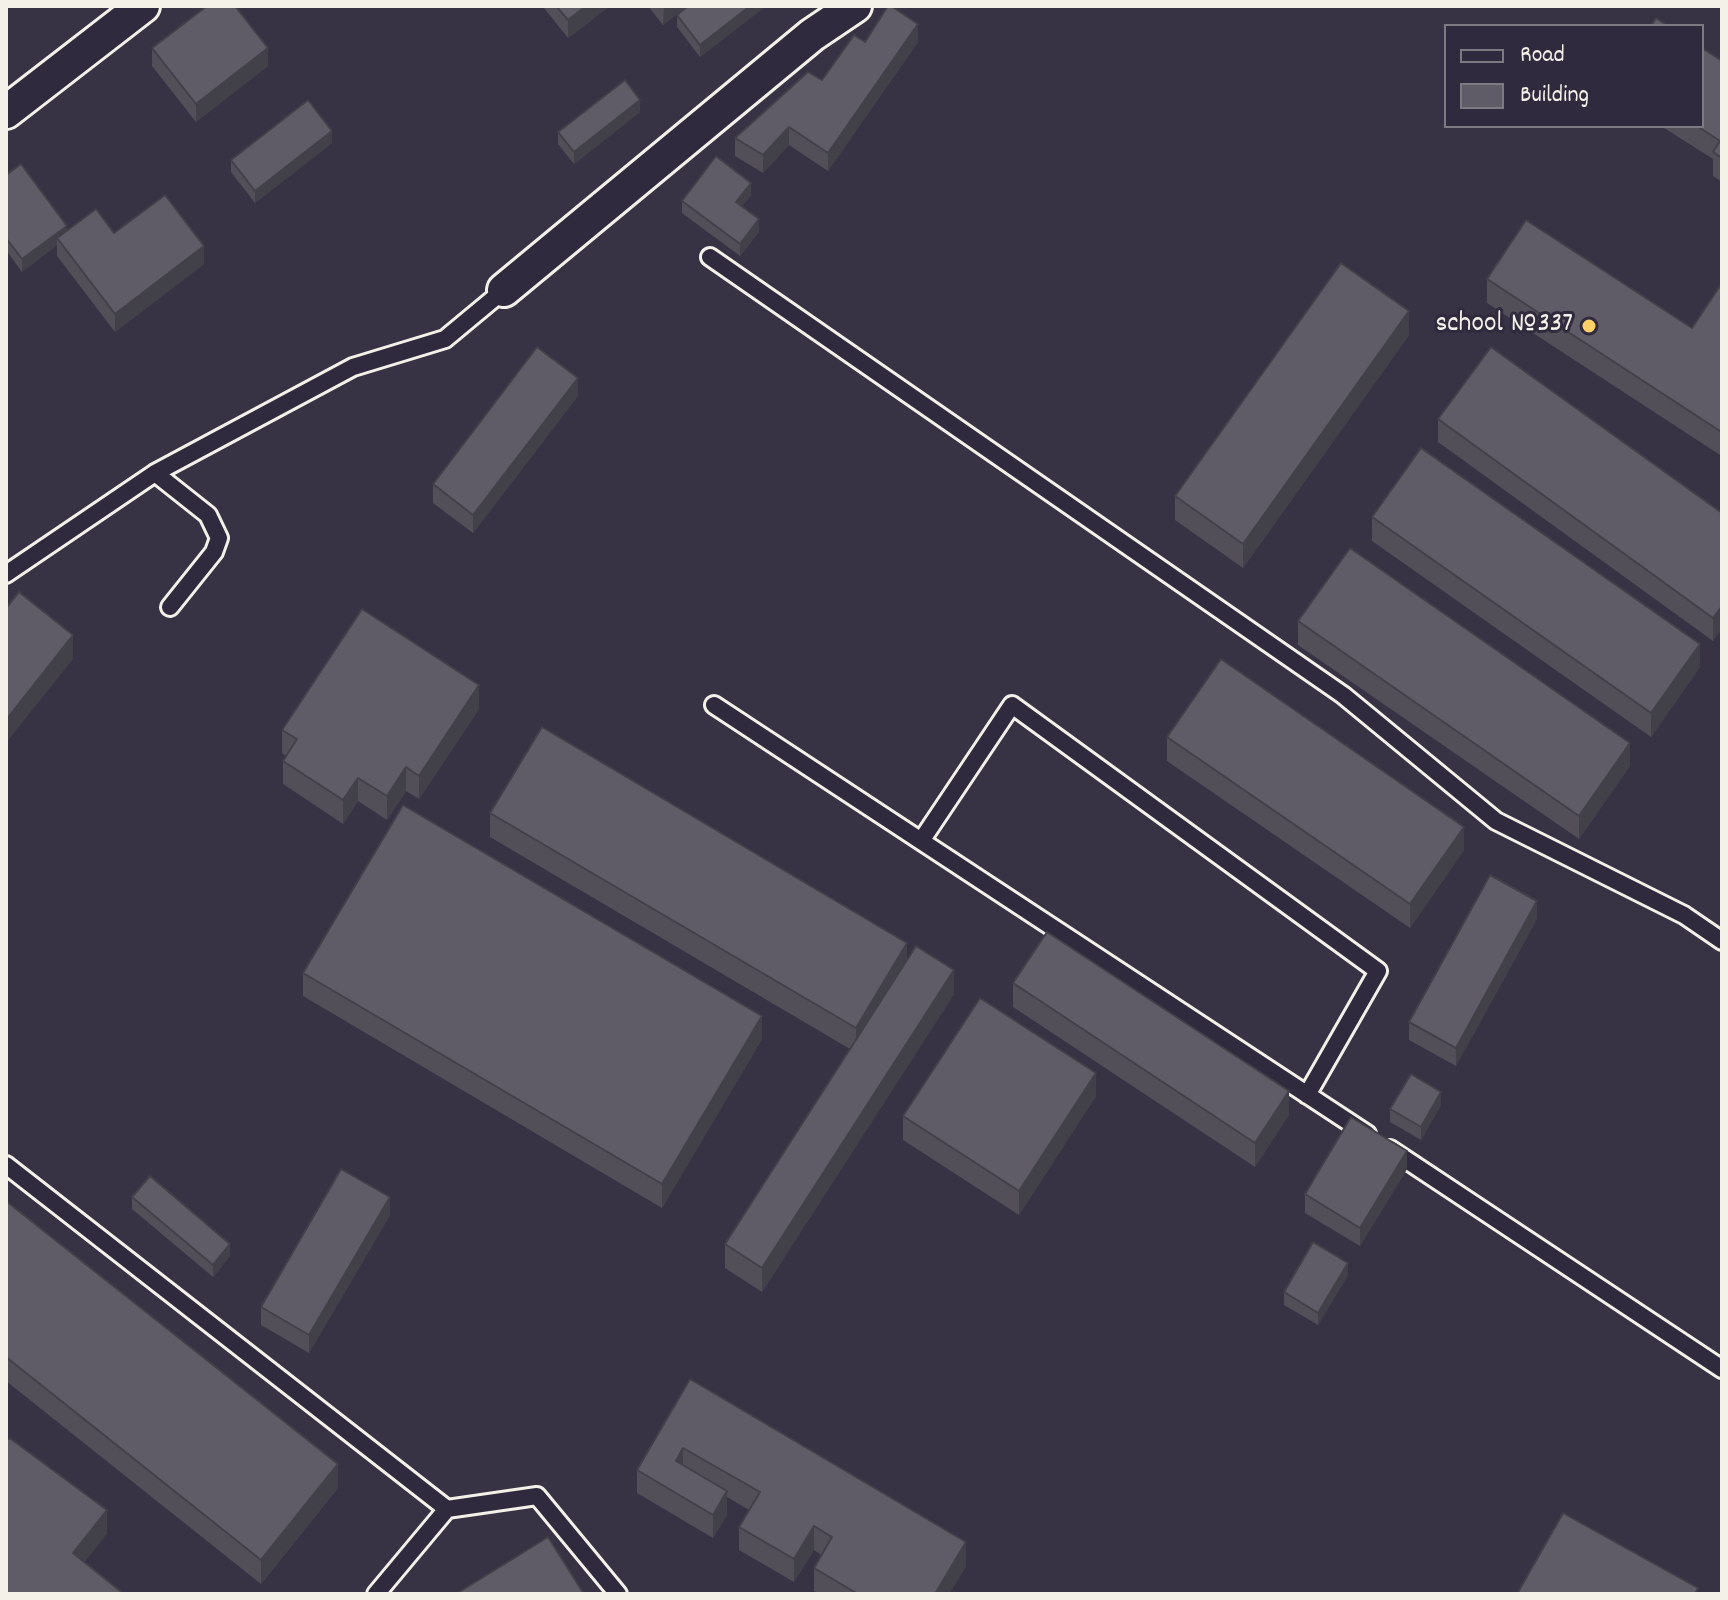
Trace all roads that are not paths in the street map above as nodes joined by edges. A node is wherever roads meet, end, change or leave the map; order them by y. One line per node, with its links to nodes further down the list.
1 (143, 6): 3 (street)
2 (855, 6): 5 (street)
3 (6, 112)
4 (710, 257): 11 (lane)
5 (504, 290): 6 (lane)
6 (155, 473): 7 (lane); 8 (lane)
7 (6, 574)
8 (170, 607)
9 (714, 705): 10 (lane)
10 (921, 841): 12 (lane); 12 (lane)
11 (1722, 941)
12 (1307, 1095): 14 (lane)
13 (6, 1165): 15 (lane)
14 (1722, 1369)
15 (447, 1509): 16 (lane); 17 (lane)
16 (376, 1594)
17 (618, 1594)

